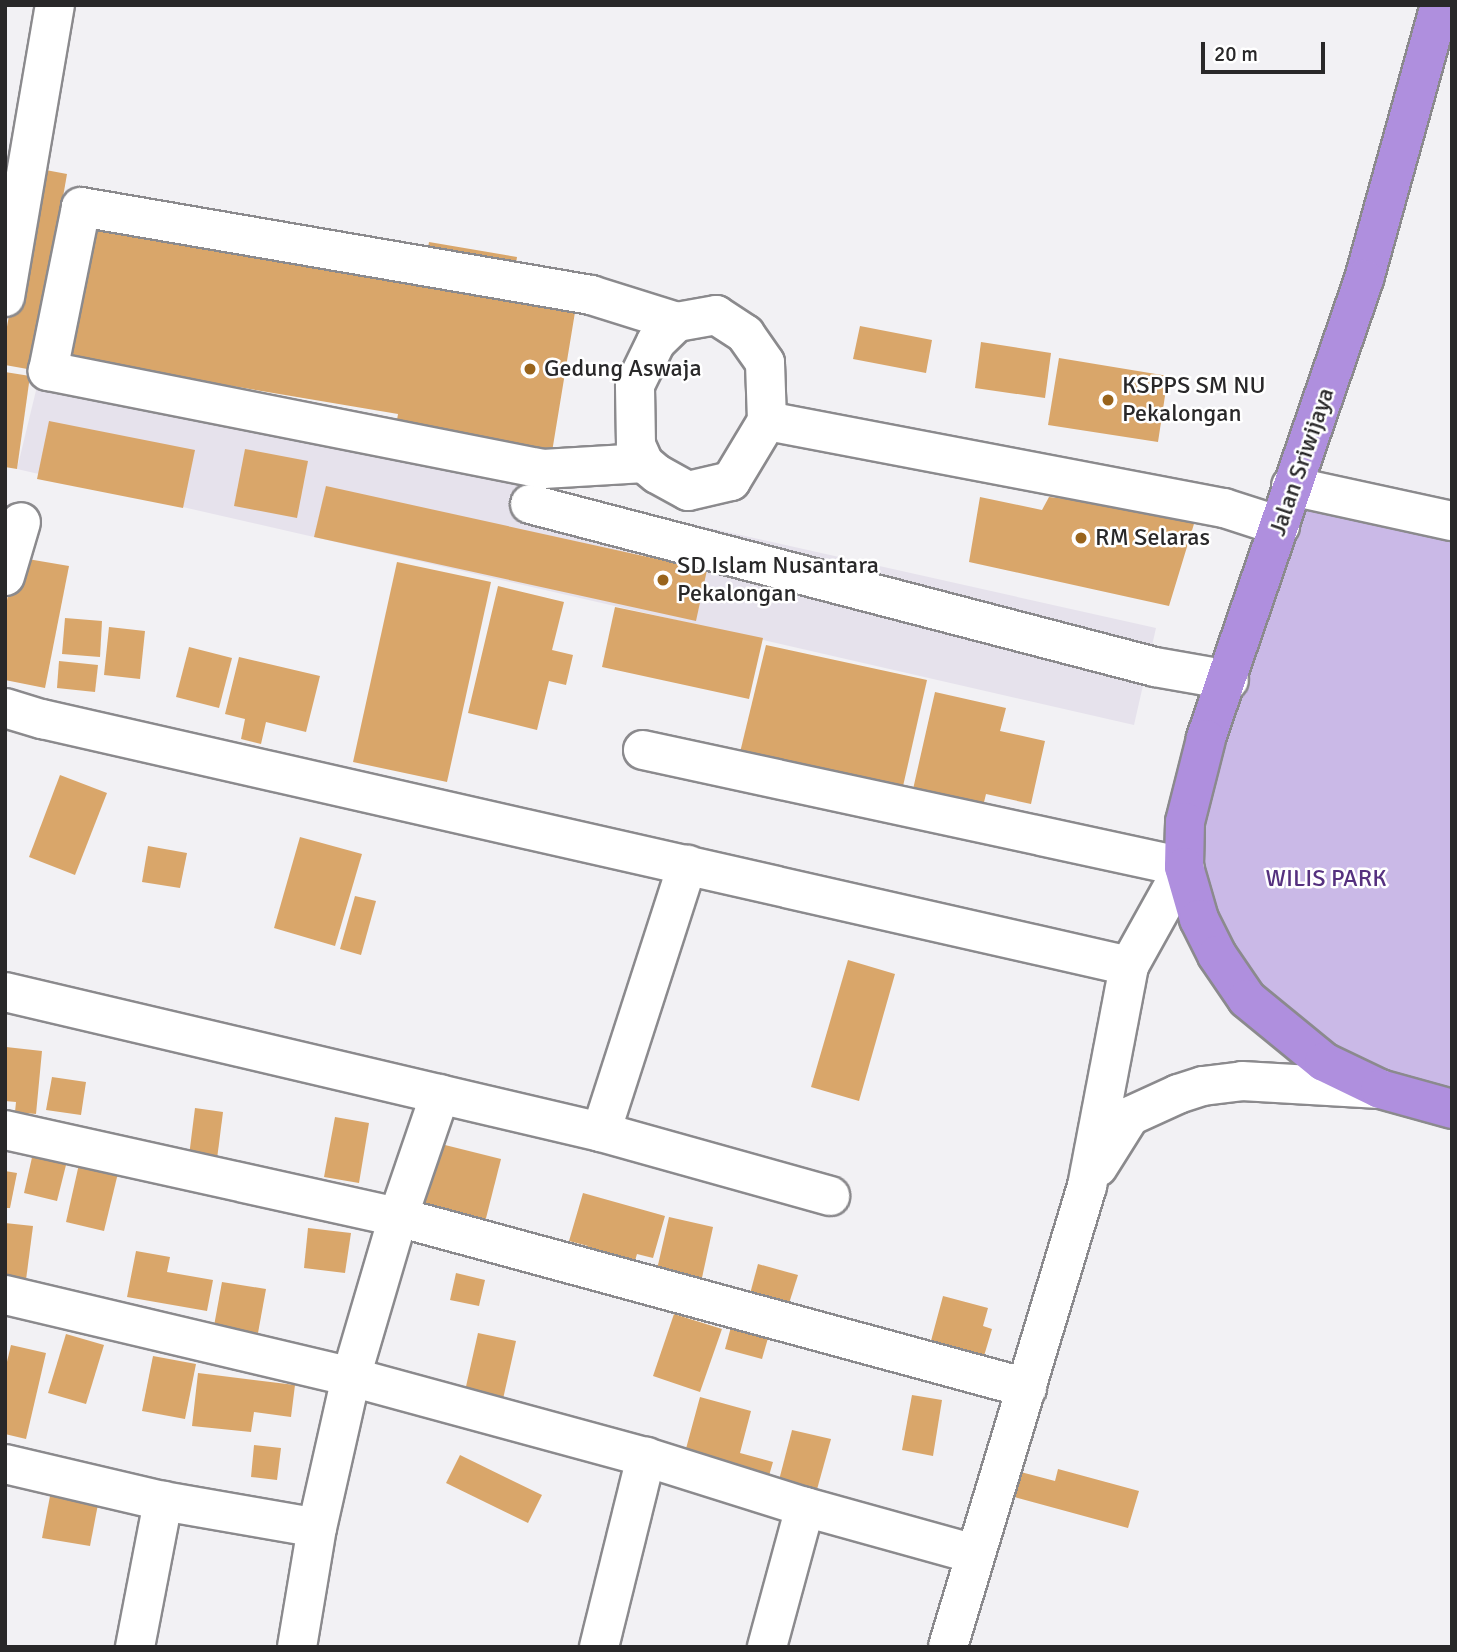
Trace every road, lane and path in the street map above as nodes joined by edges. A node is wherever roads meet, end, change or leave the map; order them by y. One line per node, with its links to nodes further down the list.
1 (55, 5): 3 (street)
2 (1440, 5): 7 (highway, Jalan Sriwijaya)
3 (5, 298)
4 (677, 322): 5 (street); 6 (street); 6 (street)
5 (767, 421): 6 (street); 11 (street)
6 (644, 463)
7 (1291, 486): 10 (street); 11 (highway, Jalan Sriwijaya)
8 (530, 503): 13 (street)
9 (22, 522): 12 (street)
10 (1452, 522)
11 (1280, 526): 13 (highway, Jalan Sriwijaya)
12 (5, 576)
13 (1229, 680): 17 (highway, Jalan Sriwijaya)
14 (5, 708): 16 (street)
15 (643, 750): 17 (street)
16 (687, 865): 18 (street); 24 (street)
17 (1184, 867): 18 (street); 20 (highway, Jalan Sriwijaya)
18 (1129, 966): 25 (street)
19 (5, 992): 21 (street)
20 (1380, 1089): 22 (highway, Jalan Sriwijaya); 25 (street)
21 (440, 1094): 24 (street); 27 (street)
22 (1452, 1109)
23 (5, 1130): 27 (street)
24 (601, 1132): 26 (street)
25 (1087, 1186): 30 (street)
26 (830, 1196)
27 (398, 1217): 29 (street); 30 (street)
28 (5, 1295): 29 (street)
29 (351, 1377): 31 (street); 35 (street)
30 (1027, 1388): 36 (street)
31 (646, 1457): 34 (street); 39 (street)
32 (5, 1464): 33 (street)
33 (163, 1501): 35 (street); 37 (street)
34 (805, 1507): 36 (street); 40 (street)
35 (317, 1528): 38 (street)
36 (975, 1553): 41 (street)
37 (135, 1647)
38 (297, 1647)
39 (599, 1647)
40 (766, 1647)
41 (948, 1647)

